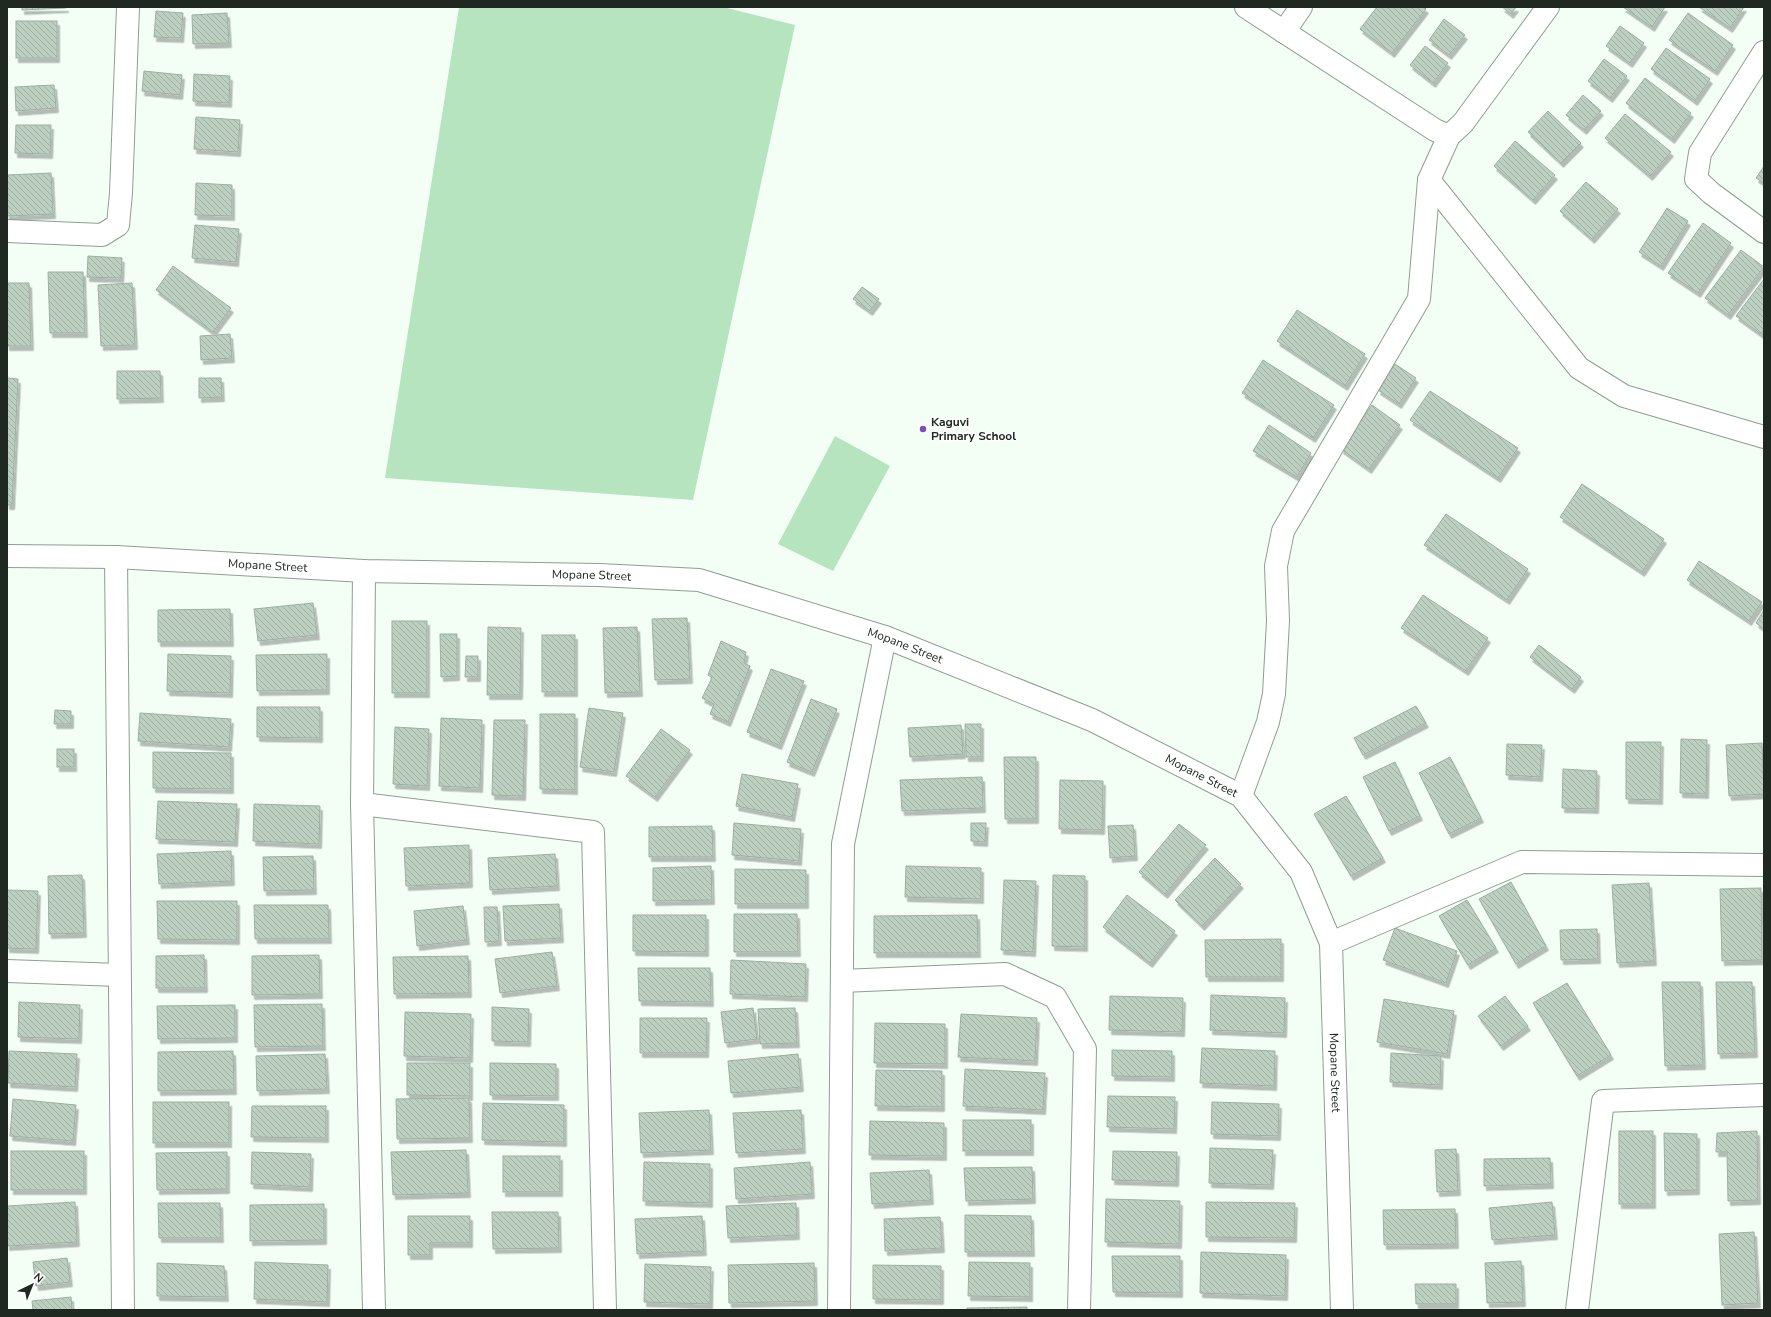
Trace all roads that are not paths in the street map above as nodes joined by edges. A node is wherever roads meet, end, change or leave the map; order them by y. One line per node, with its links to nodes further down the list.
1 (128, 7): 9 (street)
2 (1246, 7): 5 (street)
3 (1302, 7): 5 (street)
4 (1548, 7): 7 (street)
5 (1284, 32): 7 (street)
6 (1764, 52): 10 (street)
7 (1449, 136): 8 (street)
8 (1429, 180): 11 (street); 16 (street)
9 (7, 231)
10 (1764, 232)
11 (1764, 437)
12 (7, 556): 13 (street, Mopane Street)
13 (116, 557): 14 (street, Mopane Street); 21 (street)
14 (364, 571): 15 (street, Mopane Street); 17 (street)
15 (885, 637): 16 (street, Mopane Street); 22 (street)
16 (1241, 796): 19 (street, Mopane Street)
17 (362, 804): 25 (street); 26 (street)
18 (1764, 865): 19 (street)
19 (1331, 943): 29 (street, Mopane Street)
20 (7, 971): 21 (street)
21 (119, 975): 24 (street)
22 (842, 981): 27 (street); 28 (street)
23 (1764, 1096): 30 (street)
24 (123, 1310)
25 (374, 1310)
26 (605, 1310)
27 (839, 1310)
28 (1079, 1310)
29 (1342, 1310)
30 (1577, 1310)

